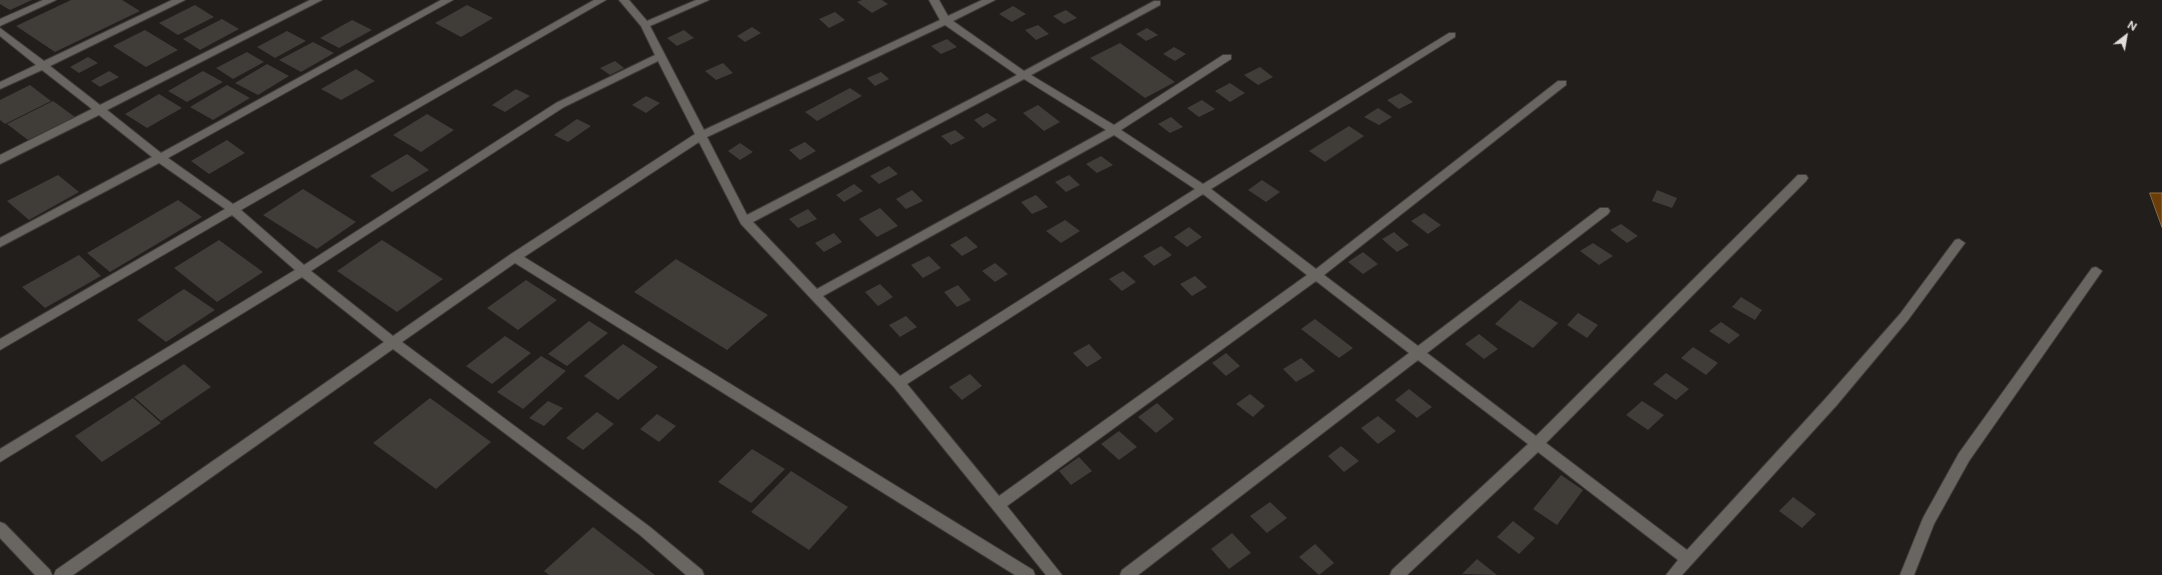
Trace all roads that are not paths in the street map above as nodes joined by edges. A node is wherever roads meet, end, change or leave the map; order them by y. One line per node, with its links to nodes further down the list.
1 (51, 0): 12 (street)
2 (180, 0): 18 (street)
3 (317, 0): 22 (street)
4 (448, 0): 25 (street)
5 (601, 0): 29 (street)
6 (624, 0): 13 (street)
7 (704, 0): 13 (street)
8 (934, 0): 11 (street)
9 (990, 0): 11 (street)
10 (1157, 3): 19 (street)
11 (946, 20): 19 (street); 24 (street)
12 (0, 23)
13 (645, 24): 16 (street)
14 (0, 31): 18 (street)
15 (1452, 34): 28 (street)
16 (661, 56): 24 (street); 35 (street)
17 (1227, 57): 23 (street)
18 (44, 65): 21 (street); 22 (street)
19 (1024, 76): 23 (street); 31 (street)
20 (1562, 84): 37 (street)
21 (0, 86)
22 (100, 110): 25 (street); 26 (street)
23 (1114, 130): 28 (street); 38 (street)
24 (700, 136): 31 (street); 34 (street)
25 (160, 158): 29 (street); 32 (street)
26 (0, 160)
27 (1802, 178): 43 (street)
28 (1203, 189): 37 (street); 42 (street)
29 (233, 209): 35 (street); 40 (street)
30 (1604, 211): 41 (street)
31 (745, 221): 38 (street)
32 (0, 243)
33 (1959, 243): 47 (street)
34 (515, 258): 39 (street); 51 (street)
35 (303, 271): 39 (street); 44 (street)
36 (2096, 271): 56 (street)
37 (1316, 275): 41 (street); 45 (street)
38 (815, 295): 42 (street)
39 (394, 344): 49 (street); 50 (street)
40 (0, 345)
41 (1419, 353): 43 (street); 53 (street)
42 (899, 383): 45 (street)
43 (1537, 444): 47 (street); 54 (street)
44 (0, 456)
45 (998, 505): 52 (street)
46 (0, 528): 48 (street)
47 (1688, 559): 55 (street)
48 (45, 575)
49 (62, 575)
50 (697, 575)
51 (1028, 575)
52 (1055, 575)
53 (1127, 575)
54 (1397, 575)
55 (1673, 575)
56 (1907, 575)

